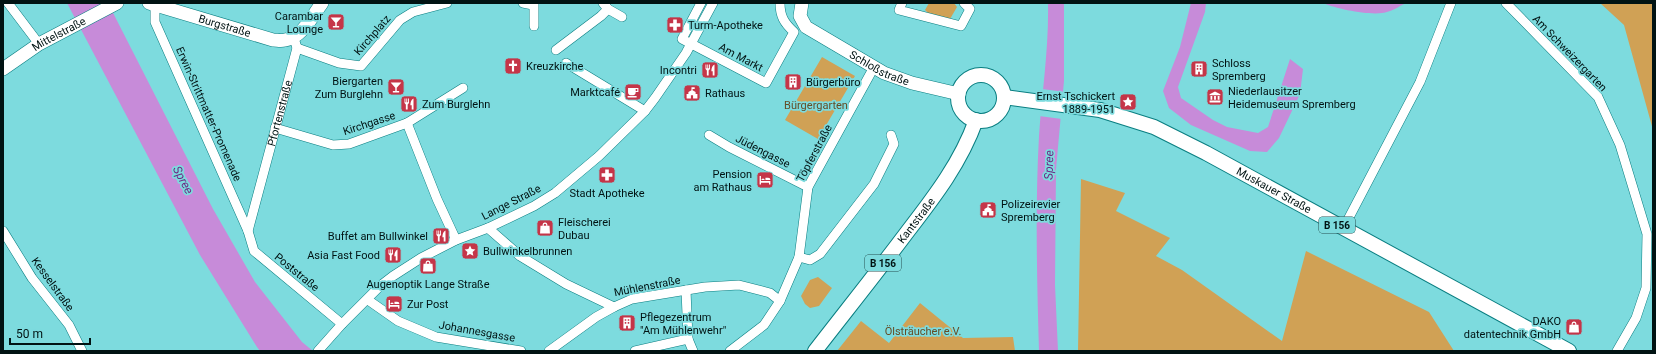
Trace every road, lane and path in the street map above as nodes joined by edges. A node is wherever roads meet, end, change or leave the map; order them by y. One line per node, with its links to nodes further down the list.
1 (8, 3): 20 (street)
2 (117, 3): 20 (street, Mittelstraße)
3 (322, 3): 19 (street, Pfortenstraße)
4 (447, 3): 24 (street, Kirchplatz)
5 (523, 3): 14 (street)
6 (701, 3): 21 (street)
7 (713, 3): 21 (street, Lange Straße)
8 (780, 3): 21 (street, Am Markt)
9 (902, 3): 10 (street)
10 (964, 3)
11 (1451, 3): 38 (street)
12 (1506, 3): 58 (street, Am Schweizergarten)
13 (152, 4): 19 (street, Burgstraße); 40 (street, Erwin-Strittmatter-Promenade)
14 (533, 4): 18 (street)
15 (606, 6): 17 (street); 22 (street)
16 (800, 8): 25 (street, Schloßstraße)
17 (622, 17)
18 (534, 26)
19 (295, 43): 24 (street, Burgstraße); 33 (street, Pfortenstraße)
20 (39, 44): 26 (street, Mittelstraße)
21 (691, 44): 30 (street, Lange Straße)
22 (556, 50)
23 (566, 64): 30 (street)
24 (361, 66)
25 (874, 67): 28 (street, Schloßstraße); 36 (street, Töpferstraße)
26 (3, 69)
27 (463, 88): 32 (street, Kirchgasse)
28 (959, 94): 29 (main road); 31 (main road)
29 (1004, 97): 31 (main road); 38 (main road, Muskauer Straße / B 156)
30 (645, 111): 37 (street, Lange Straße)
31 (976, 120): 56 (main road, Kantstraße / B 156)
32 (407, 124): 33 (street, Kirchgasse); 41 (street)
33 (275, 128): 40 (street, Pfortenstraße)
34 (709, 135): 36 (street, Jüdengasse)
35 (891, 135): 42 (street)
36 (808, 187): 42 (street, Töpferstraße)
37 (488, 228): 41 (street, Lange Straße); 46 (street, Mühlenstraße)
38 (1343, 228): 57 (main road, Muskauer Straße / B 156)
39 (3, 231): 49 (street, Kesselstraße)
40 (248, 231): 47 (street, Poststraße)
41 (456, 240): 44 (street, Lange Straße)
42 (799, 257): 45 (street, Töpferstraße)
43 (686, 290): 45 (street, Mühlenstraße); 46 (street, Mühlenstraße); 48 (street)
44 (368, 300): 47 (street, Lange Straße); 51 (street, Johannesgasse)
45 (780, 301): 55 (street, Töpferstraße)
46 (614, 307): 52 (street)
47 (342, 324): 50 (street, Lange Straße)
48 (688, 339): 53 (street); 54 (street)
49 (82, 351)
50 (318, 351)
51 (521, 351)
52 (549, 351)
53 (635, 351)
54 (693, 351)
55 (730, 351)
56 (815, 351)
57 (1569, 351)
58 (1617, 351)

